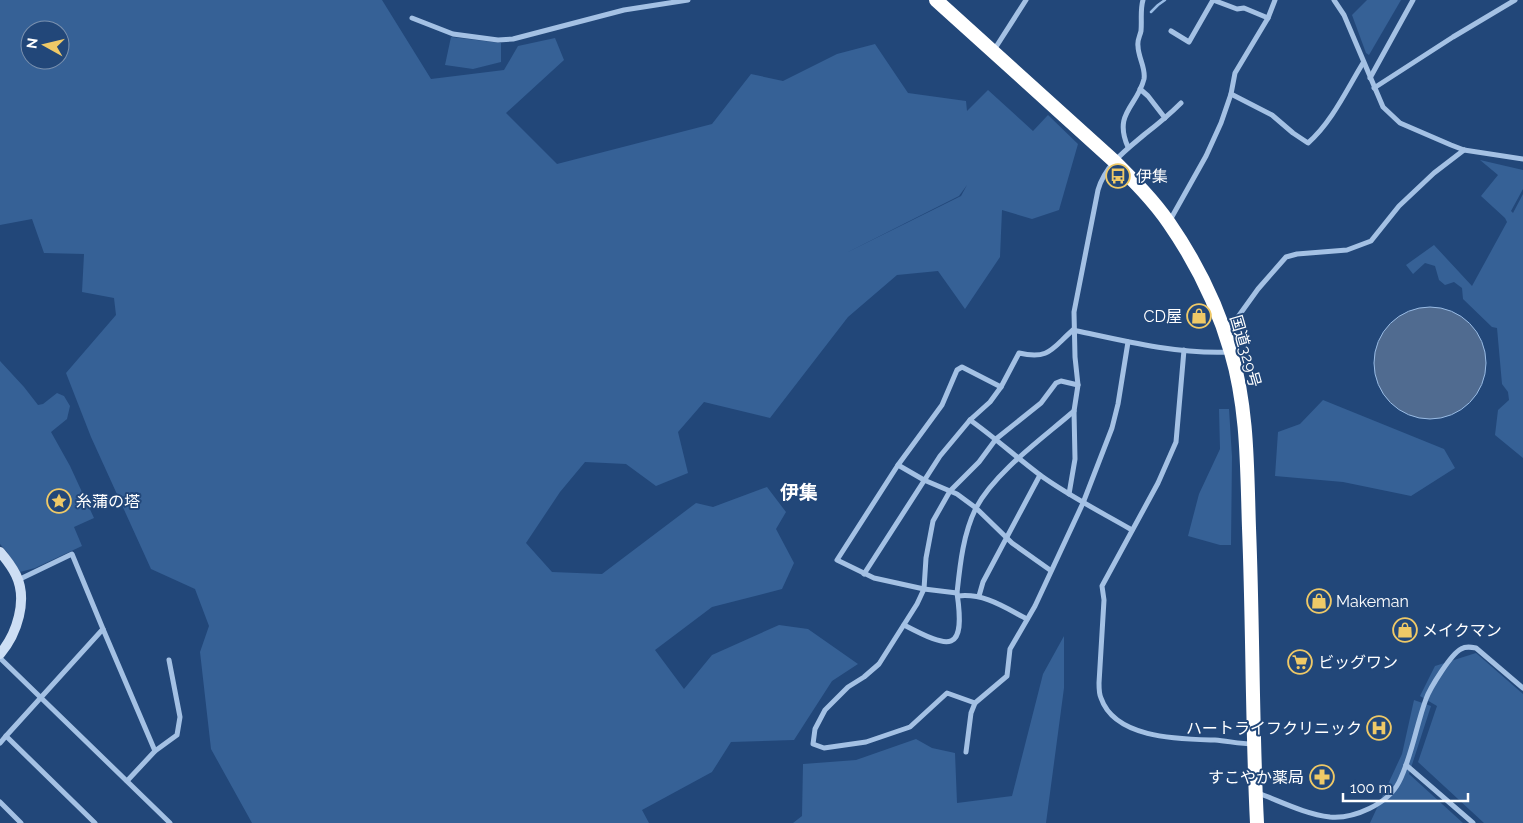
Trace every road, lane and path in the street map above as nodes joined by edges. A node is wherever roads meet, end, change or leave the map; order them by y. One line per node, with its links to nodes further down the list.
1 (688, 0): 10 (street)
2 (936, 0): 13 (highway, 国道329号)
3 (1026, 0): 13 (street)
4 (1143, 0): 17 (street)
5 (1213, 0): 11 (street); 12 (street)
6 (1275, 0): 11 (street)
7 (1334, 0): 14 (street)
8 (1413, 0): 15 (street)
9 (1515, 0): 16 (street)
10 (412, 18)
11 (1268, 18): 18 (street)
12 (1171, 31)
13 (993, 51): 24 (highway, 国道329号)
14 (1363, 63): 15 (street); 18 (street)
15 (1370, 78): 16 (street)
16 (1374, 88): 22 (street)
17 (1140, 89): 20 (street); 21 (street)
18 (1231, 94): 25 (street)
19 (1181, 103): 20 (street)
20 (1165, 118): 21 (street)
21 (1128, 147): 24 (street)
22 (1464, 150): 23 (street); 26 (street)
23 (1523, 159)
24 (1114, 161): 25 (highway, 国道329号); 27 (street)
25 (1169, 223): 26 (highway, 国道329号)
26 (1224, 328): 30 (highway, 国道329号)
27 (1074, 330): 28 (street); 31 (street); 32 (street)
28 (1128, 342): 29 (street); 42 (street)
29 (1184, 350): 30 (street); 44 (street)
30 (1231, 352): 64 (highway, 国道329号)
31 (1078, 385): 33 (street); 35 (street)
32 (1001, 387): 34 (street); 37 (street)
33 (1074, 411): 36 (street); 41 (street)
34 (970, 420): 35 (street); 39 (street)
35 (996, 438): 36 (street); 40 (street)
36 (1019, 458): 38 (street); 43 (street)
37 (898, 465): 39 (street); 48 (street)
38 (1040, 475): 41 (street); 45 (street)
39 (924, 480): 40 (street); 48 (street)
40 (950, 491): 43 (street); 50 (street)
41 (1069, 494): 42 (street)
42 (1082, 504): 44 (street); 47 (street)
43 (976, 508): 45 (street); 51 (street)
44 (1132, 530): 64 (street)
45 (1007, 538): 47 (street); 52 (street)
46 (0, 552): 49 (street)
47 (1050, 570): 53 (street)
48 (864, 574): 50 (street)
49 (18, 580): 55 (street); 56 (street)
50 (924, 589): 51 (street); 54 (street)
51 (958, 594): 52 (street); 54 (street)
52 (979, 596): 53 (street)
53 (1026, 619): 61 (street)
54 (904, 625): 61 (street)
55 (103, 629): 60 (street); 65 (street)
56 (0, 654)
57 (0, 658): 60 (street)
58 (169, 660): 65 (street)
59 (1523, 688): 67 (street)
60 (41, 697): 62 (street); 68 (street)
61 (975, 703): 66 (street)
62 (6, 736): 63 (street); 72 (street)
63 (0, 743)
64 (1254, 744): 69 (highway, 国道329号)
65 (155, 750): 68 (street)
66 (966, 752)
67 (1406, 765): 69 (street); 75 (street)
68 (126, 781): 73 (street)
69 (1255, 792): 74 (highway, 国道329号)
70 (0, 802): 71 (street)
71 (21, 823)
72 (95, 823)
73 (170, 823)
74 (1257, 823)
75 (1473, 823)

